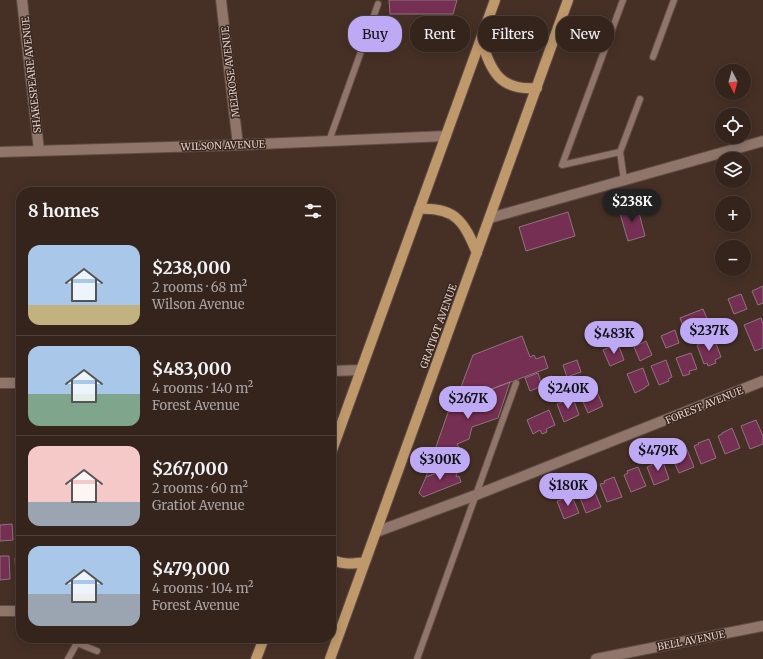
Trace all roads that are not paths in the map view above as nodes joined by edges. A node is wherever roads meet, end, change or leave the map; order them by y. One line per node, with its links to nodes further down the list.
1 (22, 0): 18 (street, SHAKESPEARE AVENUE)
2 (221, 0): 17 (street, MELROSE AVENUE)
3 (495, 0): 8 (main road)
4 (568, 0): 12 (main road, GRATIOT AVENUE)
5 (623, 0): 20 (lane)
6 (674, 0): 11 (lane)
7 (378, 4): 15 (lane)
8 (489, 16)
9 (478, 47): 14 (main road)
10 (485, 52): 12 (main road)
11 (652, 56)
12 (537, 88): 23 (main road, GRATIOT AVENUE)
13 (640, 99): 20 (lane)
14 (446, 136): 15 (street, WILSON AVENUE); 22 (main road)
15 (330, 140): 17 (street, WILSON AVENUE)
16 (763, 141): 21 (street)
17 (238, 145): 18 (street, WILSON AVENUE)
18 (39, 150): 19 (street, WILSON AVENUE)
19 (0, 152)
20 (620, 152): 21 (lane)
21 (624, 180): 23 (street)
22 (419, 209): 24 (main road); 25 (main road)
23 (490, 218): 24 (main road, GRATIOT AVENUE)
24 (477, 253): 33 (main road, GRATIOT AVENUE)
25 (361, 370): 26 (street); 31 (main road)
26 (336, 371)
27 (763, 381): 32 (street, FOREST AVENUE)
28 (16, 383): 29 (street)
29 (0, 384)
30 (516, 384): 32 (lane)
31 (336, 439)
32 (476, 495): 33 (street, FOREST AVENUE); 48 (lane)
33 (376, 532): 35 (main road, GRATIOT AVENUE)
34 (336, 562): 35 (main road)
35 (365, 562): 39 (main road, GRATIOT AVENUE)
36 (0, 611): 37 (street)
37 (16, 611)
38 (763, 626): 49 (street, BELL AVENUE)
39 (336, 642)
40 (76, 643): 45 (lane)
41 (81, 643): 44 (lane)
42 (262, 643): 46 (main road)
43 (336, 643): 47 (main road, GRATIOT AVENUE)
44 (97, 651)
45 (68, 659)
46 (256, 659)
47 (330, 659)
48 (418, 659)
49 (596, 659)

